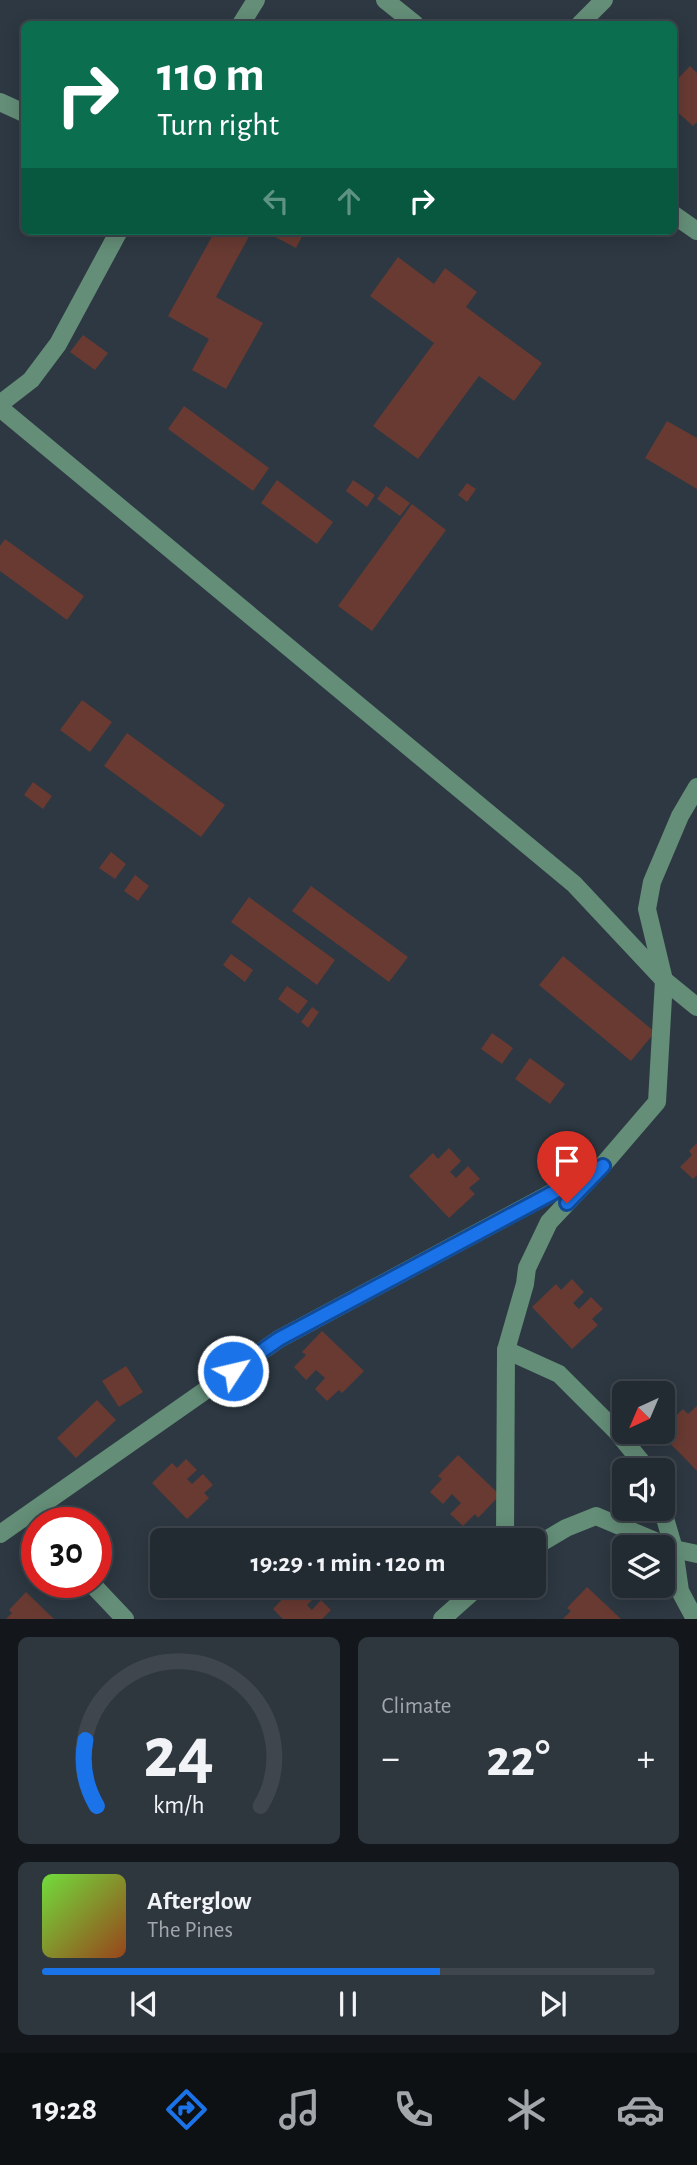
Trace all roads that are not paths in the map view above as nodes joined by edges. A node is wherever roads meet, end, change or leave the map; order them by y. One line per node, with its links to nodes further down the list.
1 (256, 0): 4 (street)
2 (385, 0): 5 (street)
3 (604, 0): 6 (street)
4 (243, 21)
5 (411, 21)
6 (583, 21)
7 (0, 102): 8 (street)
8 (21, 112)
9 (677, 217): 10 (street)
10 (697, 231)
11 (117, 235): 12 (street)
12 (0, 406): 14 (street)
13 (697, 787): 14 (street)
14 (664, 979): 15 (street); 16 (street)
15 (697, 1007)
16 (603, 1166): 17 (street); 19 (street)
17 (506, 1350): 18 (street); 21 (street)
18 (638, 1458)
19 (50, 1507)
20 (21, 1525): 22 (street)
21 (505, 1528)
22 (0, 1534)
23 (641, 1535): 24 (street)
24 (546, 1540)
25 (675, 1549): 26 (street)
26 (697, 1553)
27 (675, 1556): 32 (street)
28 (105, 1598): 30 (street)
29 (466, 1598): 31 (street)
30 (125, 1619)
31 (442, 1619)
32 (695, 1619)

